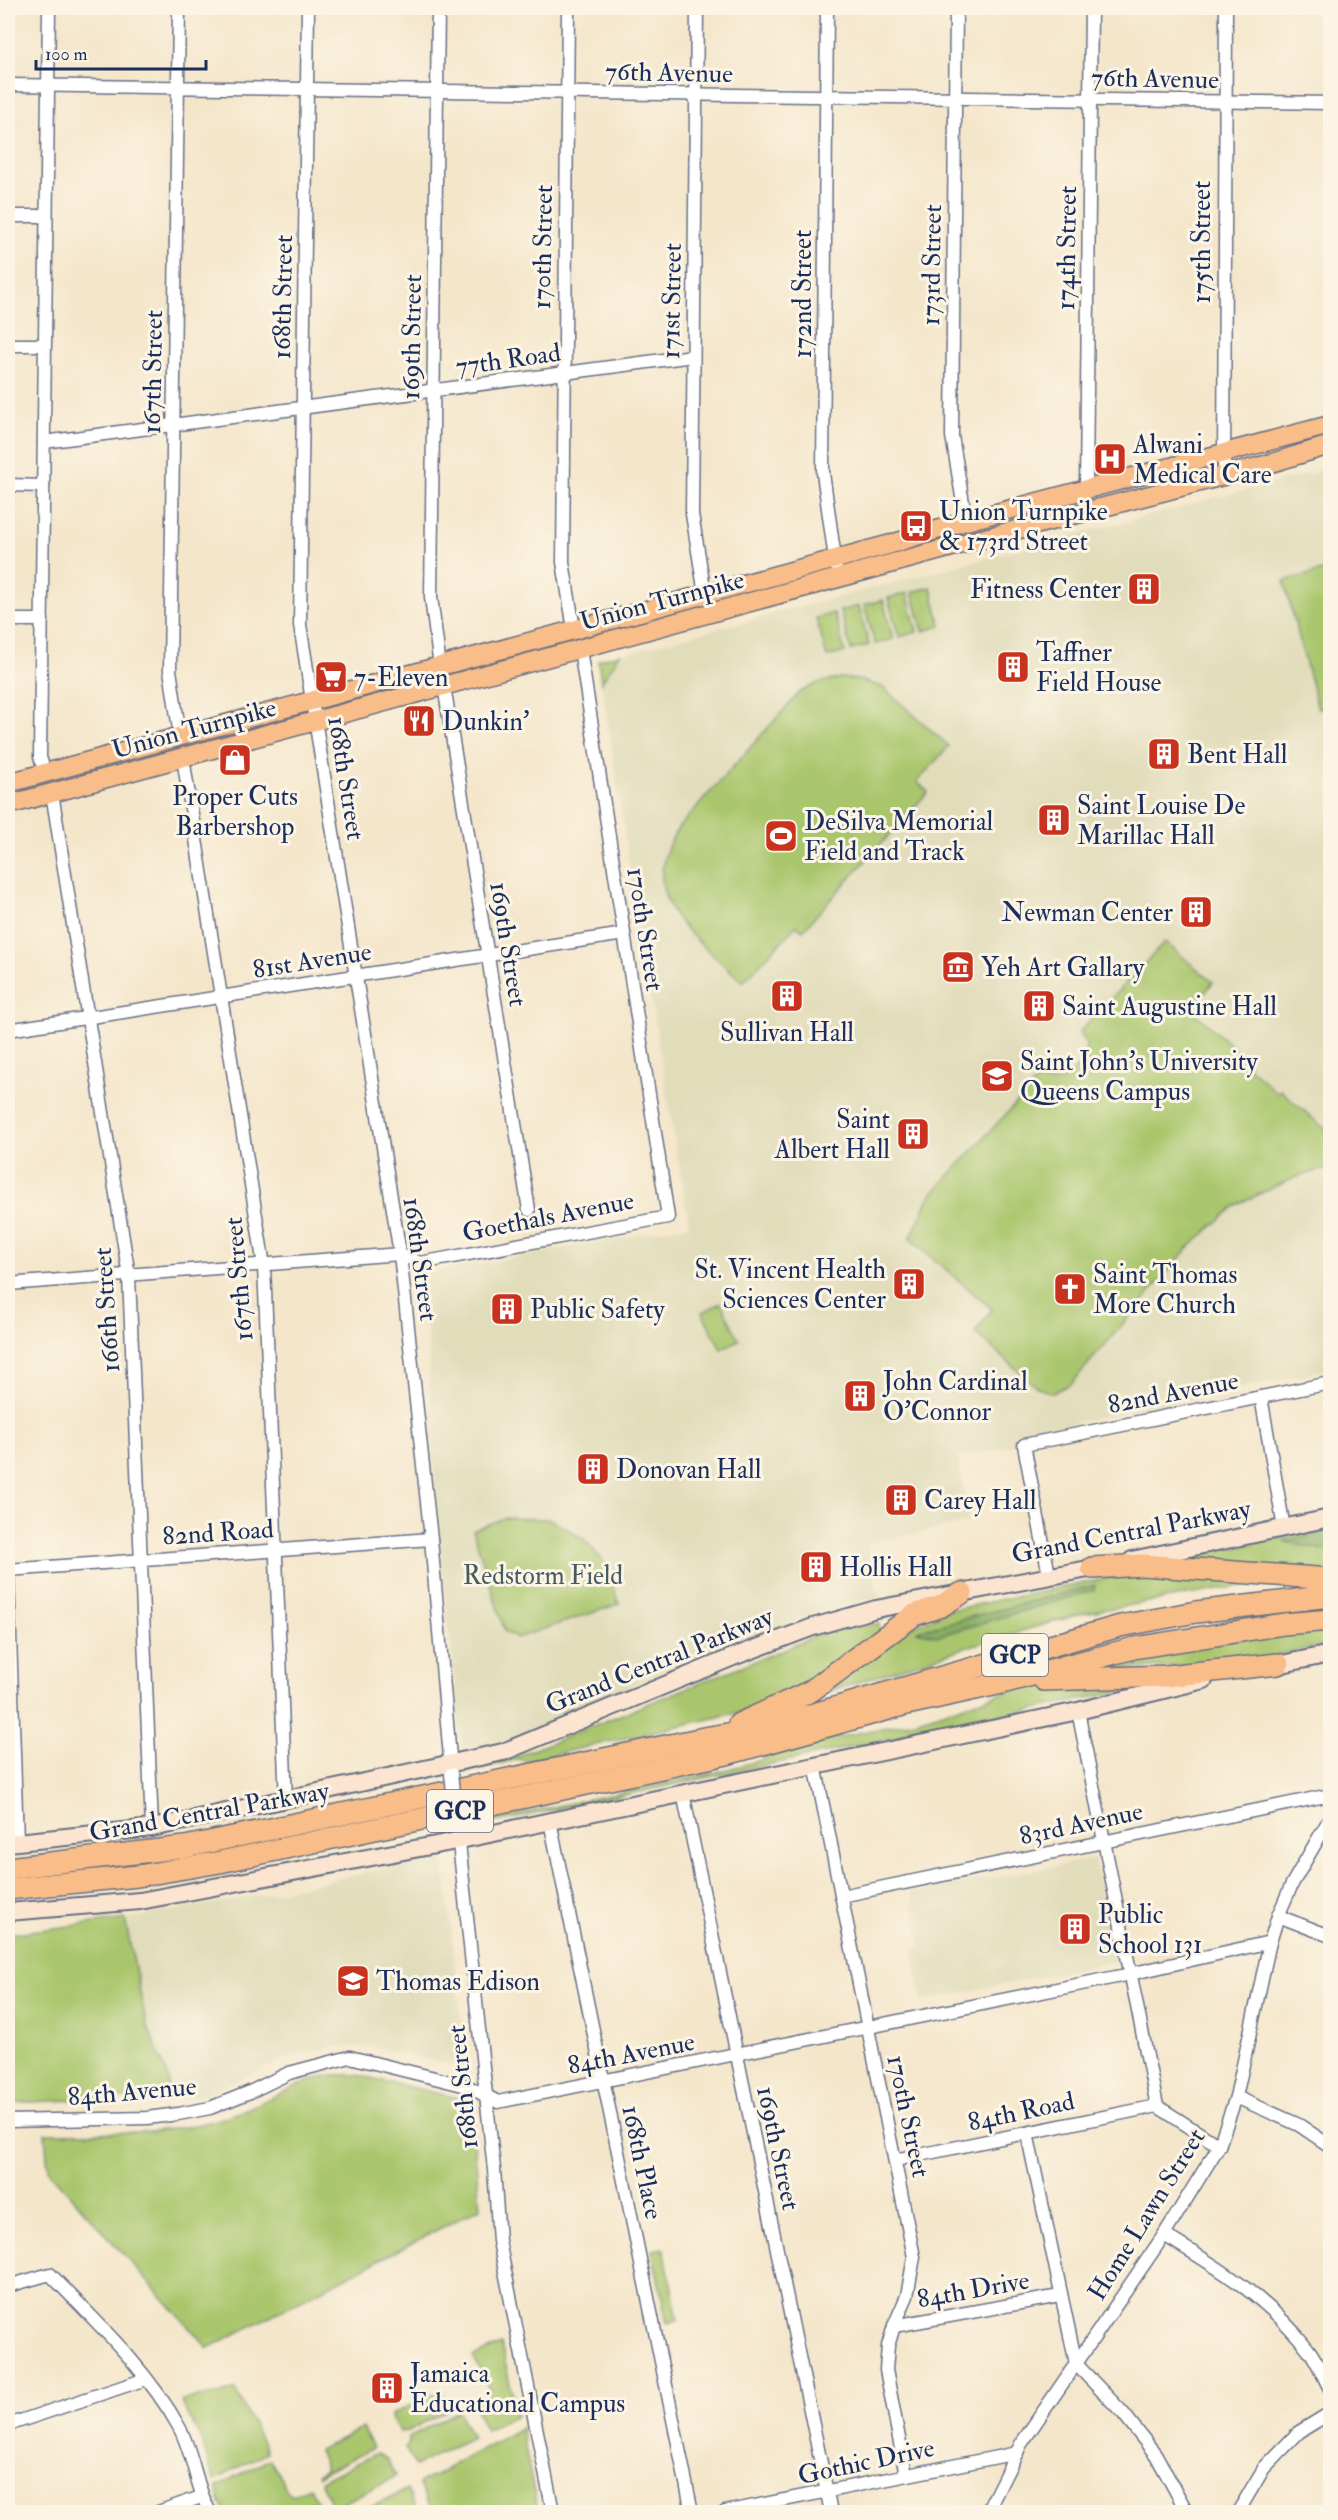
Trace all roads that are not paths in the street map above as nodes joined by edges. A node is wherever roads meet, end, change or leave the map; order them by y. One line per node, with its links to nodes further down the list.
1 (49, 8): 12 (street)
2 (179, 8): 13 (street, 167th Street)
3 (308, 8): 14 (street, 168th Street)
4 (438, 8): 15 (street, 169th Street)
5 (568, 8): 16 (street, 170th Street)
6 (697, 8): 17 (street, 171st Street)
7 (827, 8): 18 (street, 172nd Street)
8 (956, 8): 19 (street, 173rd Street)
9 (1091, 8): 20 (street, 174th Street)
10 (1226, 8): 21 (street, 175th Street)
11 (8, 85): 12 (street, 76th Avenue)
12 (48, 86): 13 (street, 76th Avenue); 24 (street)
13 (178, 88): 14 (street, 76th Avenue); 32 (street, 167th Street)
14 (308, 90): 15 (street, 76th Avenue); 30 (street, 168th Street)
15 (437, 92): 16 (street, 76th Avenue); 29 (street, 169th Street)
16 (567, 93): 17 (street, 76th Avenue); 28 (street, 170th Street)
17 (696, 95): 18 (street, 76th Avenue); 27 (street, 171st Street)
18 (825, 97): 19 (street, 76th Avenue); 41 (street, 172nd Street)
19 (955, 98): 20 (street, 76th Avenue); 40 (street, 173rd Street)
20 (1090, 100): 21 (street, 76th Avenue); 39 (street, 174th Street)
21 (1225, 102): 22 (street, 76th Avenue); 35 (street, 175th Street)
22 (1330, 103)
23 (8, 216): 24 (street)
24 (46, 216): 26 (street)
25 (8, 345): 26 (street)
26 (44, 345): 33 (street)
27 (693, 356): 28 (street, 77th Road); 43 (street, 171st Street)
28 (564, 374): 29 (street, 77th Road); 46 (street, 170th Street)
29 (433, 391): 30 (street, 77th Road); 48 (street, 169th Street)
30 (303, 409): 32 (street, 77th Road); 50 (street, 168th Street)
31 (1330, 425): 35 (main road, Union Turnpike)
32 (173, 427): 33 (street, 77th Road); 52 (street, 167th Street)
33 (44, 442): 38 (street)
34 (1330, 445): 36 (main road, Union Turnpike)
35 (1223, 454): 36 (street, 175th Street); 39 (main road, Union Turnpike)
36 (1224, 476): 42 (main road, Union Turnpike)
37 (8, 485): 38 (street)
38 (43, 486): 45 (street)
39 (1086, 489): 40 (main road, Union Turnpike)
40 (966, 521): 41 (main road, Union Turnpike)
41 (834, 559): 42 (street, 172nd Street); 43 (main road, Union Turnpike)
42 (839, 579): 47 (main road, Union Turnpike)
43 (705, 594): 46 (main road, Union Turnpike)
44 (8, 620): 45 (street)
45 (42, 620): 54 (street)
46 (574, 629): 48 (main road, Union Turnpike)
47 (580, 649): 49 (main road, Union Turnpike); 58 (street, 170th Street)
48 (440, 667): 50 (main road, Union Turnpike)
49 (444, 686): 51 (main road, Union Turnpike); 59 (street, 169th Street)
50 (312, 701): 51 (street, 168th Street); 52 (main road, Union Turnpike)
51 (316, 722): 53 (main road, Union Turnpike); 60 (street, 168th Street)
52 (180, 736): 54 (main road, Union Turnpike)
53 (183, 758): 56 (main road, Union Turnpike); 61 (street, 167th Street)
54 (45, 773): 55 (main road, Union Turnpike)
55 (8, 783)
56 (52, 794): 57 (main road, Union Turnpike); 62 (street, 166th Street)
57 (8, 805)
58 (624, 934): 59 (street, 81st Avenue); 65 (street, 170th Street)
59 (488, 955): 60 (street, 81st Avenue); 64 (street, 169th Street)
60 (354, 976): 61 (street, 81st Avenue); 66 (street, 168th Street)
61 (222, 997): 62 (street, 81st Avenue); 67 (street, 167th Street)
62 (88, 1018): 63 (street, 81st Avenue); 68 (street, 166th Street)
63 (8, 1030)
64 (529, 1210)
65 (668, 1217): 66 (street, Goethals Avenue)
66 (400, 1254): 67 (street, Goethals Avenue); 74 (street, 168th Street)
67 (264, 1266): 68 (street, Goethals Avenue); 75 (street, 167th Street)
68 (129, 1276): 69 (street, Goethals Avenue); 76 (street, 166th Street)
69 (8, 1284)
70 (1330, 1383): 71 (street, 82nd Avenue)
71 (1261, 1397): 73 (street); 79 (street, 82nd Avenue)
72 (1330, 1518): 73 (main road, Grand Central Parkway)
73 (1284, 1528): 77 (main road, Grand Central Parkway)
74 (431, 1539): 75 (street, 82nd Road); 91 (street, 168th Street)
75 (277, 1551): 76 (street, 82nd Road); 94 (street, 167th Street)
76 (142, 1560): 78 (street, 82nd Road); 97 (street, 166th Street)
77 (1092, 1568): 79 (main road, Grand Central Parkway); 81 (highway)
78 (8, 1570)
79 (1049, 1575): 82 (main road, Grand Central Parkway)
80 (8, 1577): 99 (street)
81 (1330, 1579)
82 (962, 1593): 89 (highway); 91 (main road, Grand Central Parkway)
83 (1330, 1596): 89 (highway, Grand Central Parkway / GCP)
84 (1330, 1620): 87 (highway, Grand Central Parkway / GCP)
85 (1330, 1654): 86 (main road)
86 (1278, 1664): 87 (highway); 88 (main road)
87 (998, 1683): 102 (highway, Grand Central Parkway / GCP)
88 (1077, 1711): 90 (main road); 100 (street)
89 (704, 1738): 101 (highway, Grand Central Parkway / GCP)
90 (814, 1765): 92 (main road); 103 (street, 170th Street)
91 (451, 1768): 94 (main road, Grand Central Parkway); 98 (street, 168th Street, bridge)
92 (683, 1793): 96 (main road); 110 (street, 169th Street)
93 (1330, 1795): 100 (street, 83rd Avenue)
94 (286, 1801): 97 (main road, Grand Central Parkway)
95 (1330, 1818): 105 (street, Home Lawn Street)
96 (550, 1821): 98 (main road); 111 (street, 168th Place)
97 (152, 1828): 99 (main road, Grand Central Parkway)
98 (458, 1834): 104 (main road); 112 (street, 168th Street)
99 (12, 1842)
100 (1105, 1842): 103 (street, 83rd Avenue); 108 (street)
101 (8, 1868)
102 (8, 1889)
103 (841, 1896): 109 (street, 170th Street)
104 (8, 1912)
105 (1278, 1916): 106 (street); 107 (street, Home Lawn Street)
106 (1330, 1936)
107 (1270, 1942): 108 (street, 84th Avenue); 113 (street, Home Lawn Street)
108 (1132, 1974): 109 (street, 84th Avenue); 114 (street)
109 (868, 2028): 110 (street, 84th Avenue); 119 (street, 170th Street)
110 (737, 2055): 111 (street, 84th Avenue); 131 (street, 169th Street)
111 (604, 2082): 112 (street, 84th Avenue); 136 (street, 168th Place)
112 (485, 2094): 115 (street, 84th Avenue); 135 (street, 168th Street)
113 (1236, 2097): 117 (street, Home Lawn Street); 118 (street)
114 (1157, 2106): 116 (street, 84th Road); 117 (street)
115 (8, 2121)
116 (1027, 2133): 119 (street, 84th Road); 122 (street)
117 (1219, 2146): 120 (street, Home Lawn Street)
118 (1330, 2146)
119 (895, 2160): 123 (street, 170th Street)
120 (1164, 2235): 124 (street, Home Lawn Street); 126 (street)
121 (8, 2286): 125 (street)
122 (1060, 2296): 123 (street, 84th Drive); 124 (street)
123 (894, 2326): 130 (street, 170th Street)
124 (1076, 2364): 129 (street, Home Lawn Street); 140 (street)
125 (146, 2379): 128 (street); 132 (street)
126 (1330, 2389)
127 (1330, 2413): 141 (street)
128 (8, 2425)
129 (1017, 2453): 130 (street, Gothic Drive); 139 (street, Home Lawn Street)
130 (906, 2475): 131 (street, Gothic Drive)
131 (827, 2492): 137 (street, Gothic Drive); 138 (street, 169th Street)
132 (201, 2498): 133 (street); 134 (street)
133 (158, 2512)
134 (210, 2512)
135 (553, 2512)
136 (692, 2512)
137 (725, 2512)
138 (831, 2512)
139 (987, 2512)
140 (1187, 2512)
141 (1239, 2512)

